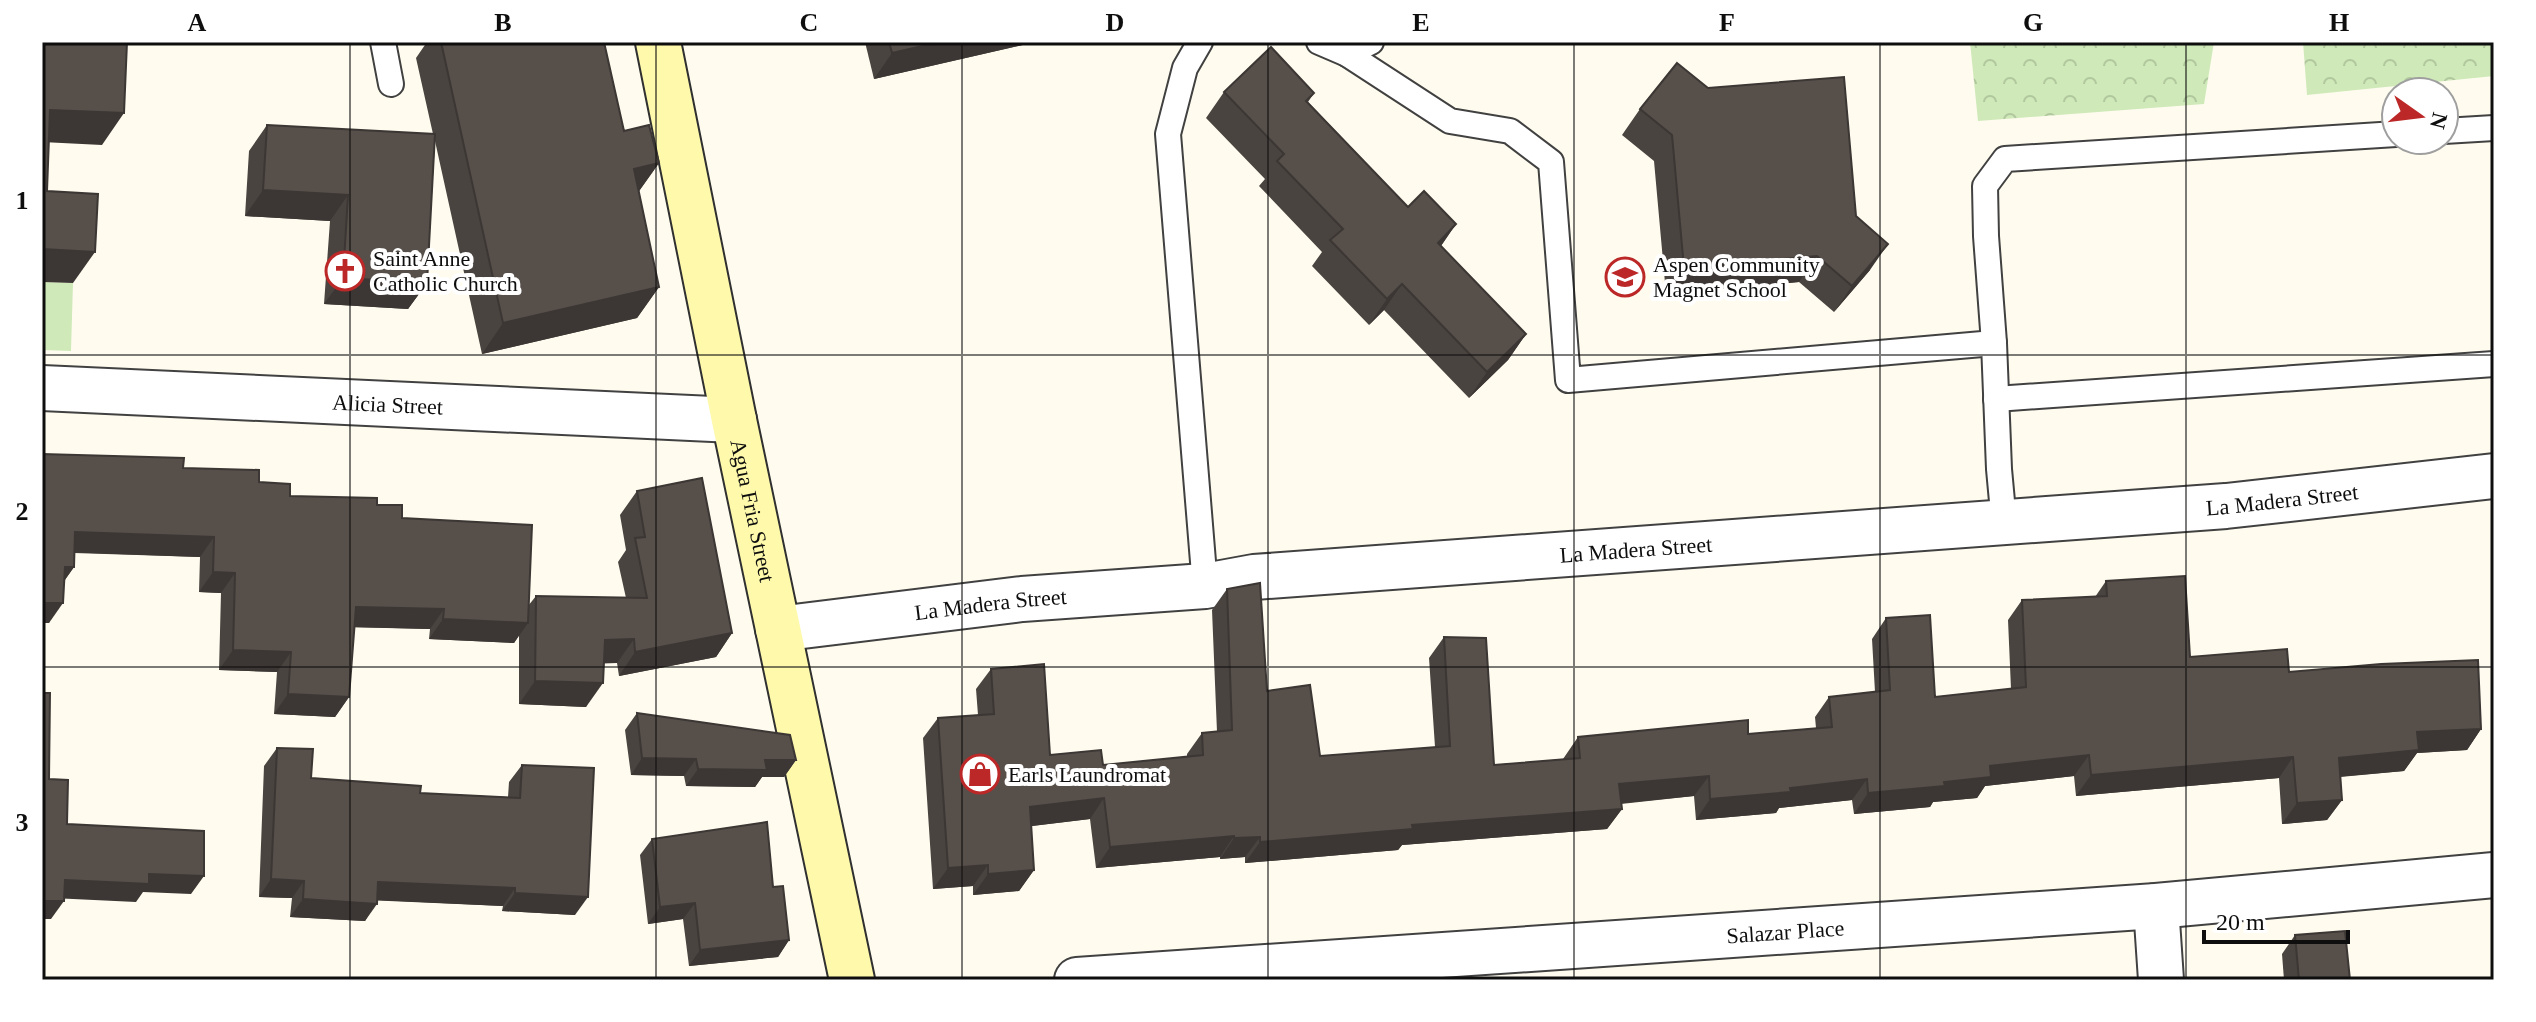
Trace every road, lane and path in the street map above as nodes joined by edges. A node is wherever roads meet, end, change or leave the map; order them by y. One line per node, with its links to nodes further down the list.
1 (383, 42): 7 (lane)
2 (658, 42): 15 (street, Agua Fria Street)
3 (1200, 42): 18 (lane)
4 (1319, 42): 6 (lane)
5 (1371, 42): 6 (lane)
6 (1347, 54): 11 (lane)
7 (391, 84)
8 (2494, 128): 9 (lane)
9 (2460, 130)
10 (2380, 135): 11 (lane)
11 (1994, 343): 14 (lane)
12 (2494, 364): 14 (lane)
13 (42, 388): 15 (street, Alicia Street)
14 (1996, 399): 17 (lane)
15 (734, 420): 19 (street, Agua Fria Street)
16 (2494, 476): 17 (street, La Madera Street)
17 (2004, 523): 18 (street, La Madera Street)
18 (1205, 586): 19 (street, La Madera Street)
19 (778, 629): 22 (street, Agua Fria Street)
20 (2494, 875): 21 (street, Salazar Place)
21 (2156, 906): 23 (street, Salazar Place); 24 (street)
22 (852, 980)
23 (1077, 980)
24 (2161, 980)

